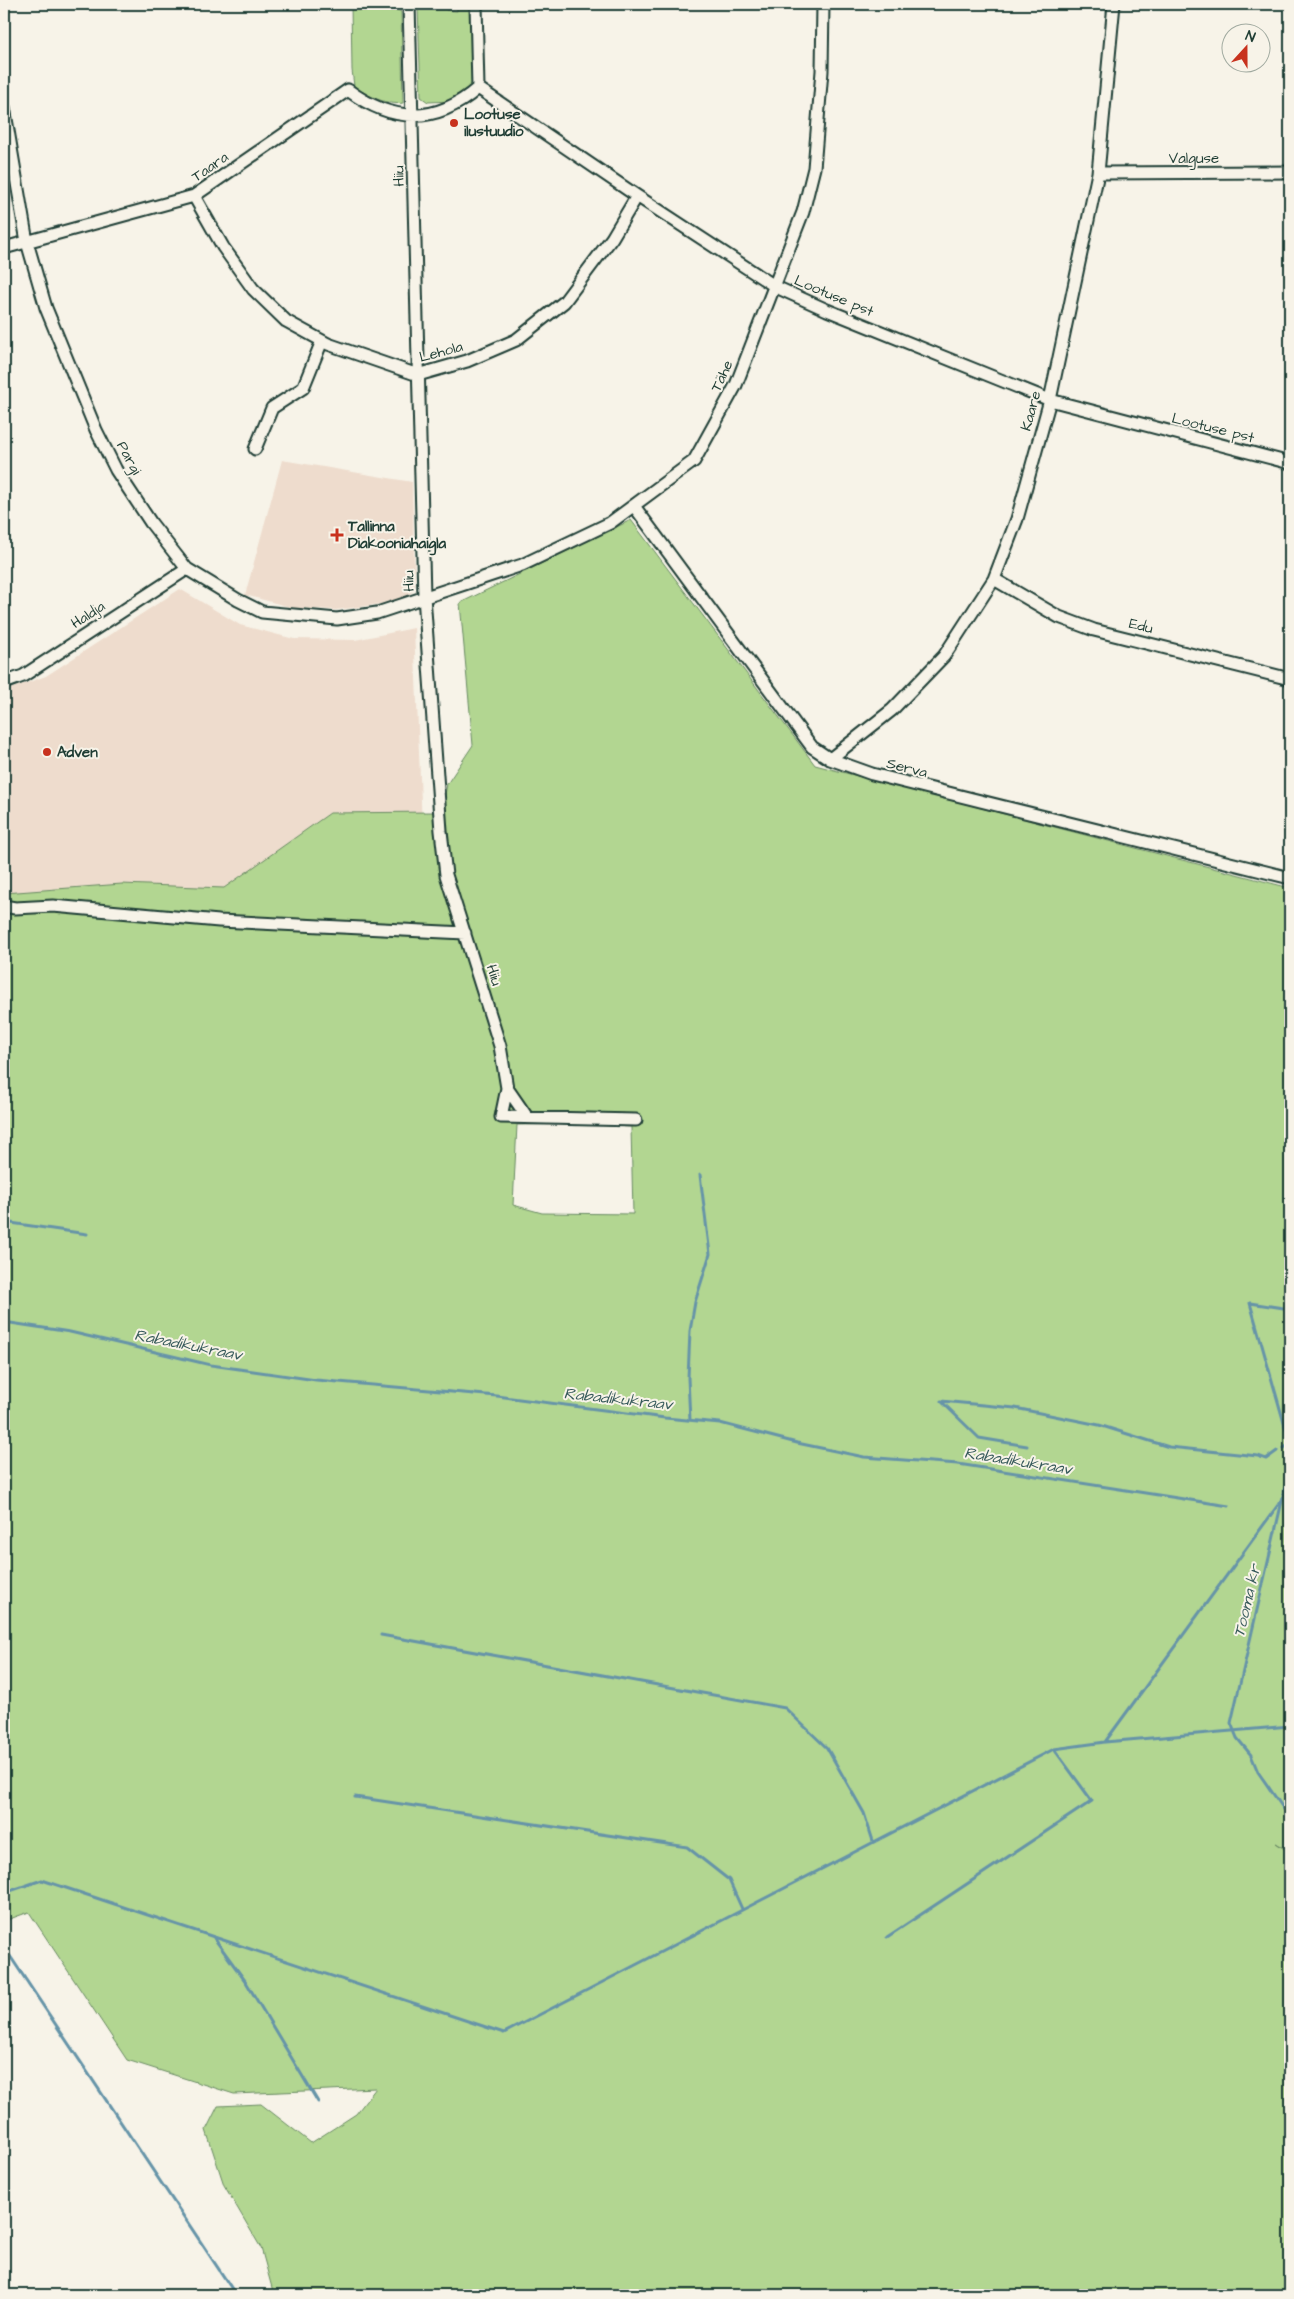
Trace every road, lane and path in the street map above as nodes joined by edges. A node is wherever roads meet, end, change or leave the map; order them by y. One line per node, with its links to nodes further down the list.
1 (409, 4): 7 (street, Hiiu)
2 (476, 4): 5 (street)
3 (823, 4): 14 (street, Tähe)
4 (1114, 4): 9 (street, Kaare)
5 (478, 88): 7 (street); 11 (street, Lootuse pst)
6 (4, 106): 12 (street, Pargi)
7 (412, 116): 10 (street, Taara); 16 (street, Hiiu)
8 (1290, 172): 9 (street, Valguse)
9 (1098, 173): 17 (street, Kaare)
10 (194, 196): 12 (street, Taara); 15 (street, Lehola)
11 (637, 196): 14 (street, Lootuse pst); 16 (street, Lehola)
12 (27, 242): 13 (street, Taara); 21 (street, Pargi)
13 (4, 248)
14 (776, 287): 17 (street, Lootuse pst); 20 (street, Tähe)
15 (322, 340): 16 (street, Lehola); 18 (street)
16 (418, 375): 23 (street, Hiiu)
17 (1050, 400): 19 (street, Lootuse pst); 22 (street, Kaare)
18 (255, 449)
19 (1290, 463)
20 (634, 506): 23 (street, Tähe); 26 (street, Serva)
21 (187, 569): 23 (street, Pargi); 25 (street, Haldja)
22 (994, 579): 24 (street, Edu); 26 (street, Kaare)
23 (424, 596): 29 (street, Hiiu)
24 (1290, 679)
25 (4, 683)
26 (830, 759): 27 (street, Serva)
27 (1290, 878)
28 (4, 906): 29 (street)
29 (466, 933): 30 (street, Hiiu)
30 (507, 1088): 31 (street, Hiiu); 31 (street, Hiiu)
31 (527, 1118): 32 (street, Hiiu)
32 (636, 1120)

